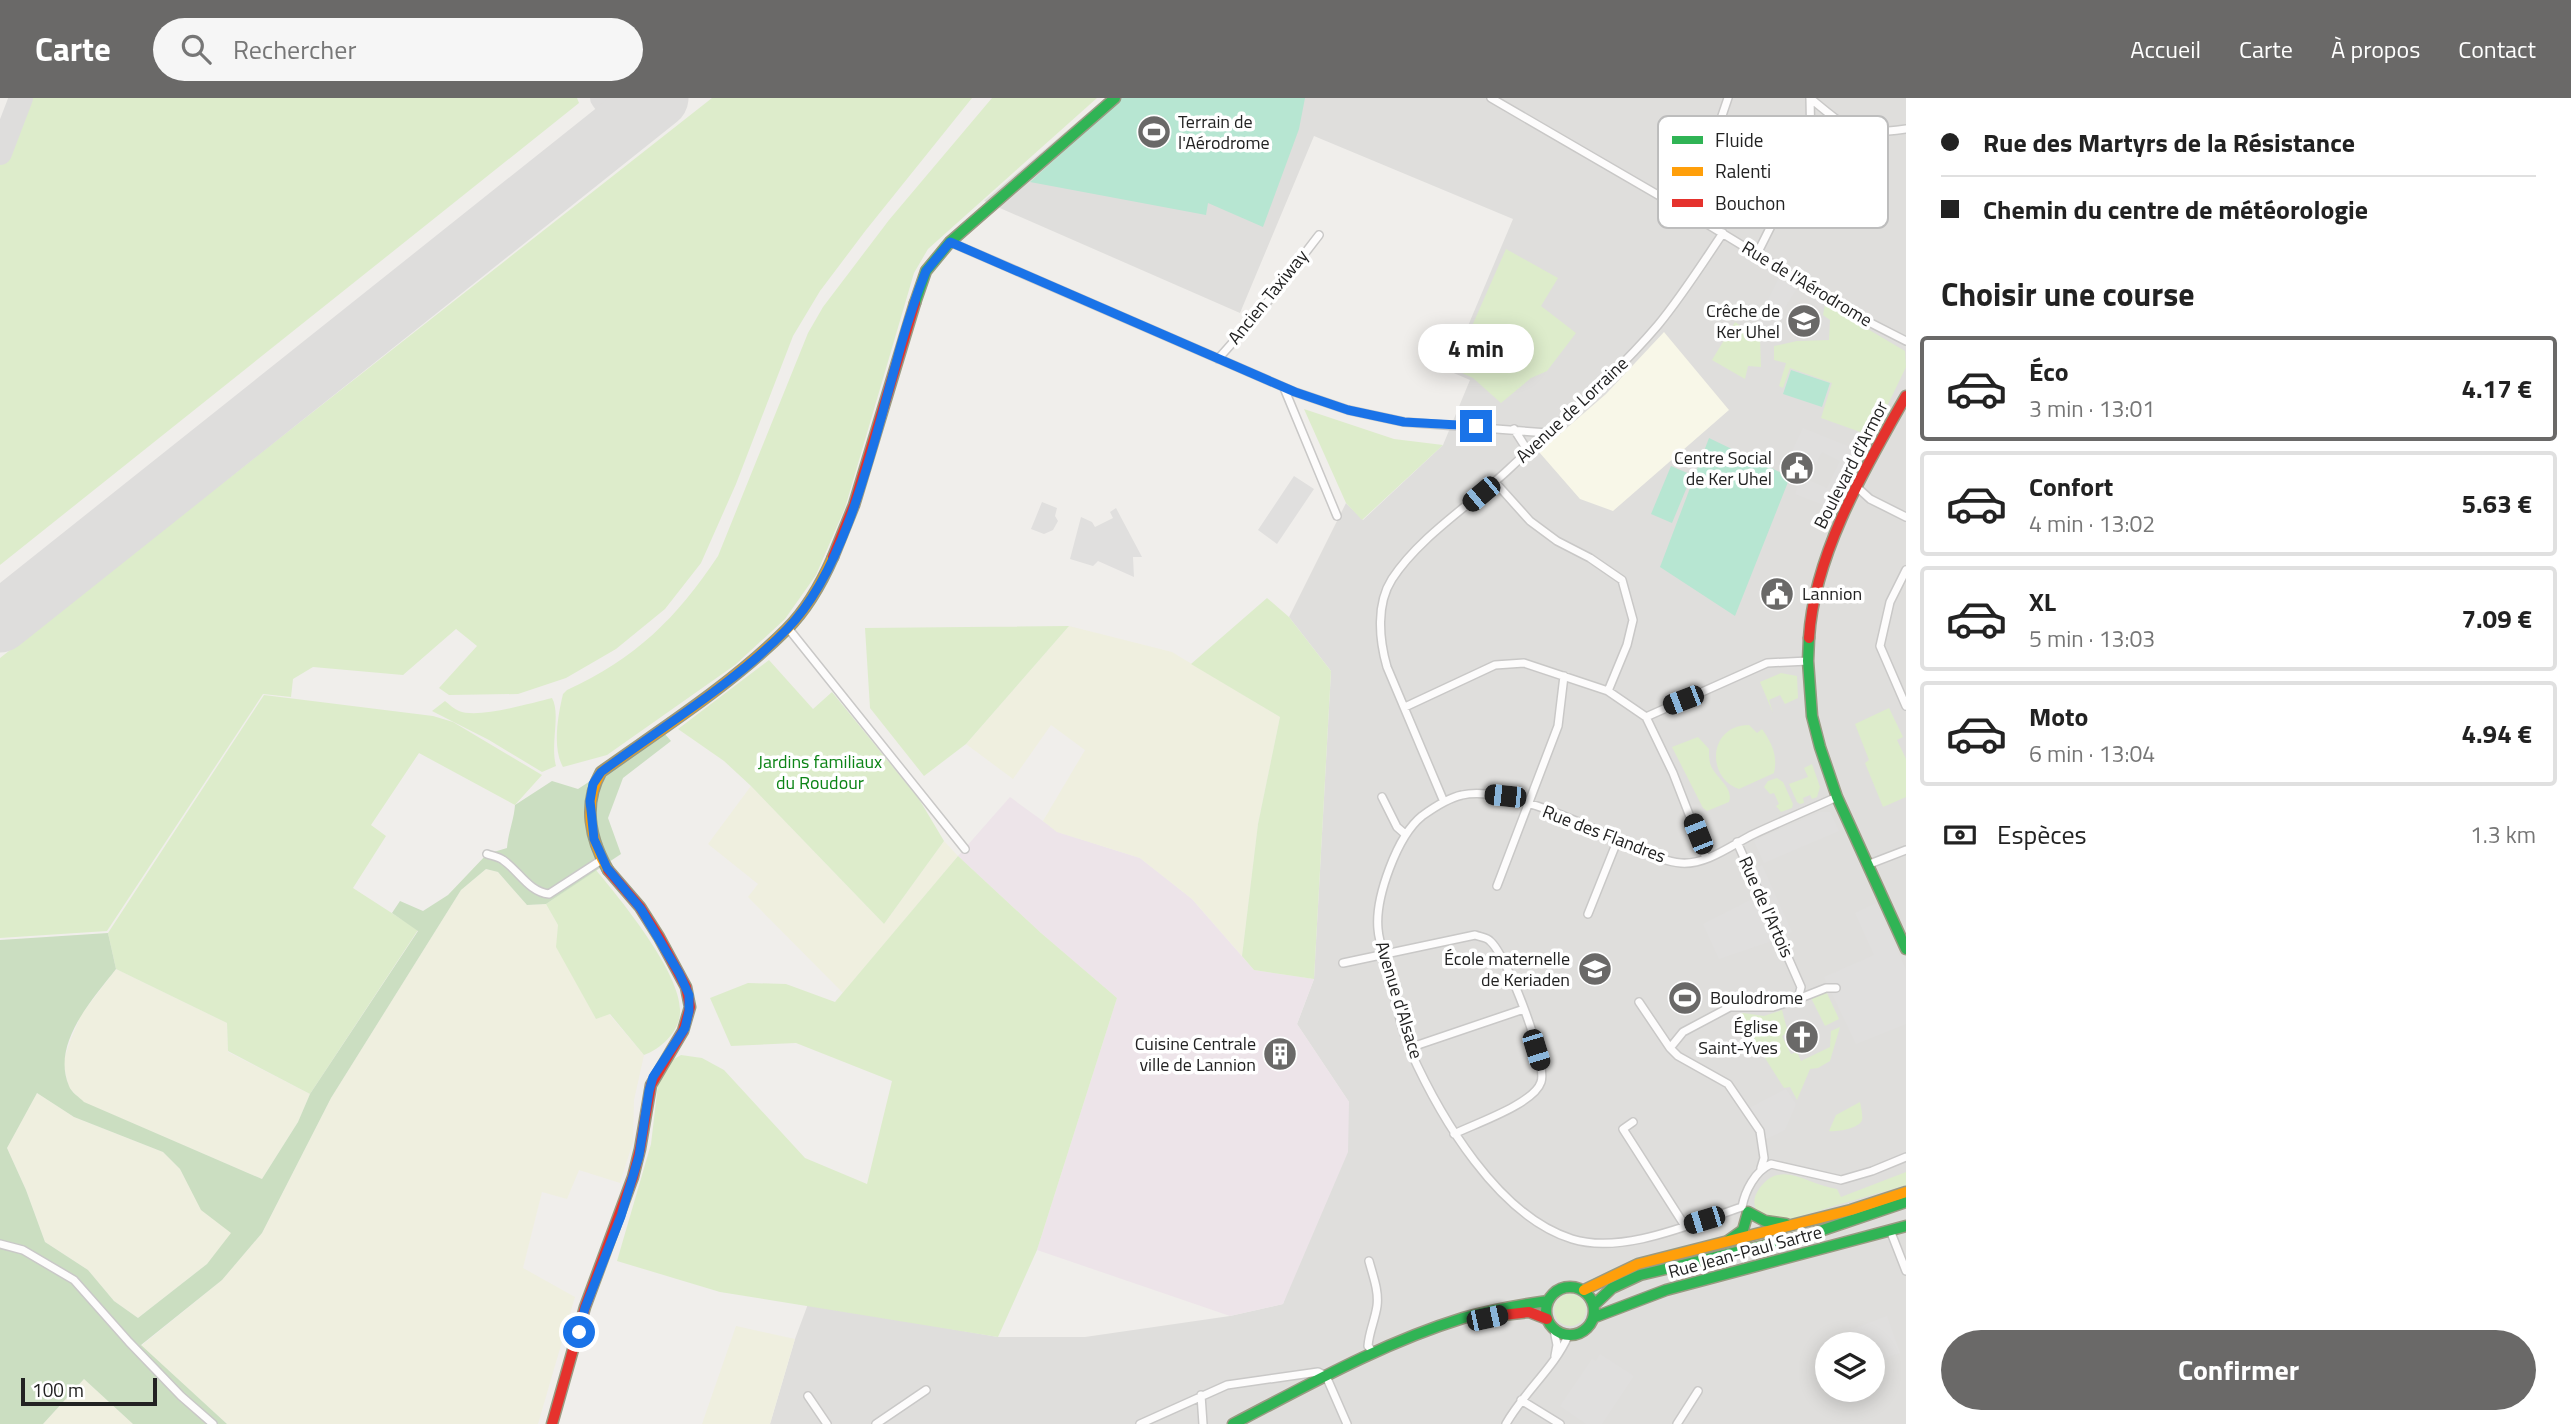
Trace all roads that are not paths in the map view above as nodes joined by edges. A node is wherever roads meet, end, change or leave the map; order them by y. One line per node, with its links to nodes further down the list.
1 (1115, 98): 15 (main road)
2 (1491, 98): 10 (street, Rue de l'Aérodrome)
3 (1728, 98): 5 (street)
4 (1810, 98): 6 (street); 7 (street)
5 (1722, 116)
6 (1810, 116)
7 (1832, 116)
8 (1906, 129): 9 (street)
9 (1888, 132)
10 (1658, 195)
11 (1714, 228): 13 (street, Rue de l'Aérodrome)
12 (1770, 228): 16 (street)
13 (1723, 233): 16 (street, Rue de l'Aérodrome); 22 (street, Avenue de Lorraine)
14 (1318, 235): 18 (street, Ancien Taxiway)
15 (950, 242): 18 (street); 29 (main road)
16 (1757, 254): 17 (street, Rue de l'Aérodrome)
17 (1906, 341)
18 (1218, 359): 19 (street)
19 (1284, 388): 21 (street); 26 (street)
20 (1906, 396): 25 (main road, Boulevard d'Armor)
21 (1514, 429): 22 (street); 23 (street)
22 (1548, 433): 23 (street, Avenue de Lorraine)
23 (1528, 451): 24 (street, Avenue de Lorraine)
24 (1495, 482): 32 (street); 34 (street, Avenue de Lorraine)
25 (1859, 489): 27 (street); 30 (main road, Boulevard d'Armor)
26 (1337, 516)
27 (1906, 517)
28 (1906, 570): 33 (street)
29 (788, 628): 43 (street); 47 (main road)
30 (1808, 661): 35 (street); 37 (main road, Boulevard d'Armor)
31 (1564, 676): 32 (street); 34 (street); 39 (street)
32 (1608, 691): 35 (street)
33 (1906, 706)
34 (1405, 707): 38 (street, Avenue de Lorraine)
35 (1646, 717): 46 (street)
36 (1382, 797): 40 (street)
37 (1837, 797): 42 (street, Rue des Flandres); 48 (main road, Boulevard d'Armor)
38 (1444, 802): 39 (street, Rue des Flandres); 40 (street, Avenue d'Alsace)
39 (1527, 804): 41 (street, Rue des Flandres); 49 (street)
40 (1405, 834): 52 (street, Avenue d'Alsace)
41 (1618, 839): 46 (street, Rue des Flandres); 50 (street)
42 (1737, 842): 46 (street, Rue des Flandres); 55 (street, Rue de l'Artois)
43 (965, 849)
44 (1906, 850): 48 (street)
45 (487, 854): 47 (street)
46 (1706, 858)
47 (603, 859): 90 (main road)
48 (1867, 865): 51 (main road, Boulevard d'Armor)
49 (1497, 886)
50 (1588, 914)
51 (1906, 948)
52 (1384, 954): 53 (street); 57 (street); 58 (street, Avenue d'Alsace)
53 (1343, 963)
54 (1836, 988): 55 (street)
55 (1798, 999): 59 (street)
56 (1639, 1002): 59 (street)
57 (1524, 1009): 58 (street); 61 (street)
58 (1409, 1048): 61 (street, Avenue d'Alsace)
59 (1670, 1048): 63 (street)
60 (1633, 1122): 68 (street)
61 (1454, 1134): 68 (street, Avenue d'Alsace)
62 (1906, 1157): 63 (street)
63 (1760, 1168): 66 (street)
64 (1906, 1192): 67 (main road)
65 (1906, 1202): 77 (main road)
66 (1745, 1210): 67 (main road); 68 (street, Avenue d'Alsace); 72 (main road)
67 (1807, 1222): 72 (main road)
68 (1685, 1226)
69 (1906, 1226): 70 (main road, Rue Jean-Paul Sartre)
70 (1890, 1230): 74 (street); 77 (main road, Rue Jean-Paul Sartre)
71 (0, 1244): 89 (street)
72 (1720, 1244): 75 (main road)
73 (1369, 1261): 81 (street)
74 (1906, 1271)
75 (1584, 1290): 76 (main road); 77 (main road)
76 (1548, 1301): 78 (main road); 81 (main road)
77 (1595, 1311): 80 (main road)
78 (1547, 1319): 79 (main road); 81 (main road)
79 (1554, 1330): 80 (main road); 82 (street)
80 (1568, 1336): 82 (street)
81 (1373, 1352): 83 (main road)
82 (1555, 1357): 88 (street)
83 (1326, 1376): 86 (street); 95 (main road); 96 (street)
84 (926, 1390): 92 (street)
85 (1698, 1391): 99 (street)
86 (1202, 1395): 93 (street); 94 (street)
87 (808, 1396): 91 (street)
88 (1521, 1400): 97 (street); 98 (street)
89 (213, 1424)
90 (552, 1424)
91 (827, 1424)
92 (876, 1424)
93 (1140, 1424)
94 (1203, 1424)
95 (1233, 1424)
96 (1347, 1424)
97 (1506, 1424)
98 (1560, 1424)
99 (1677, 1424)

